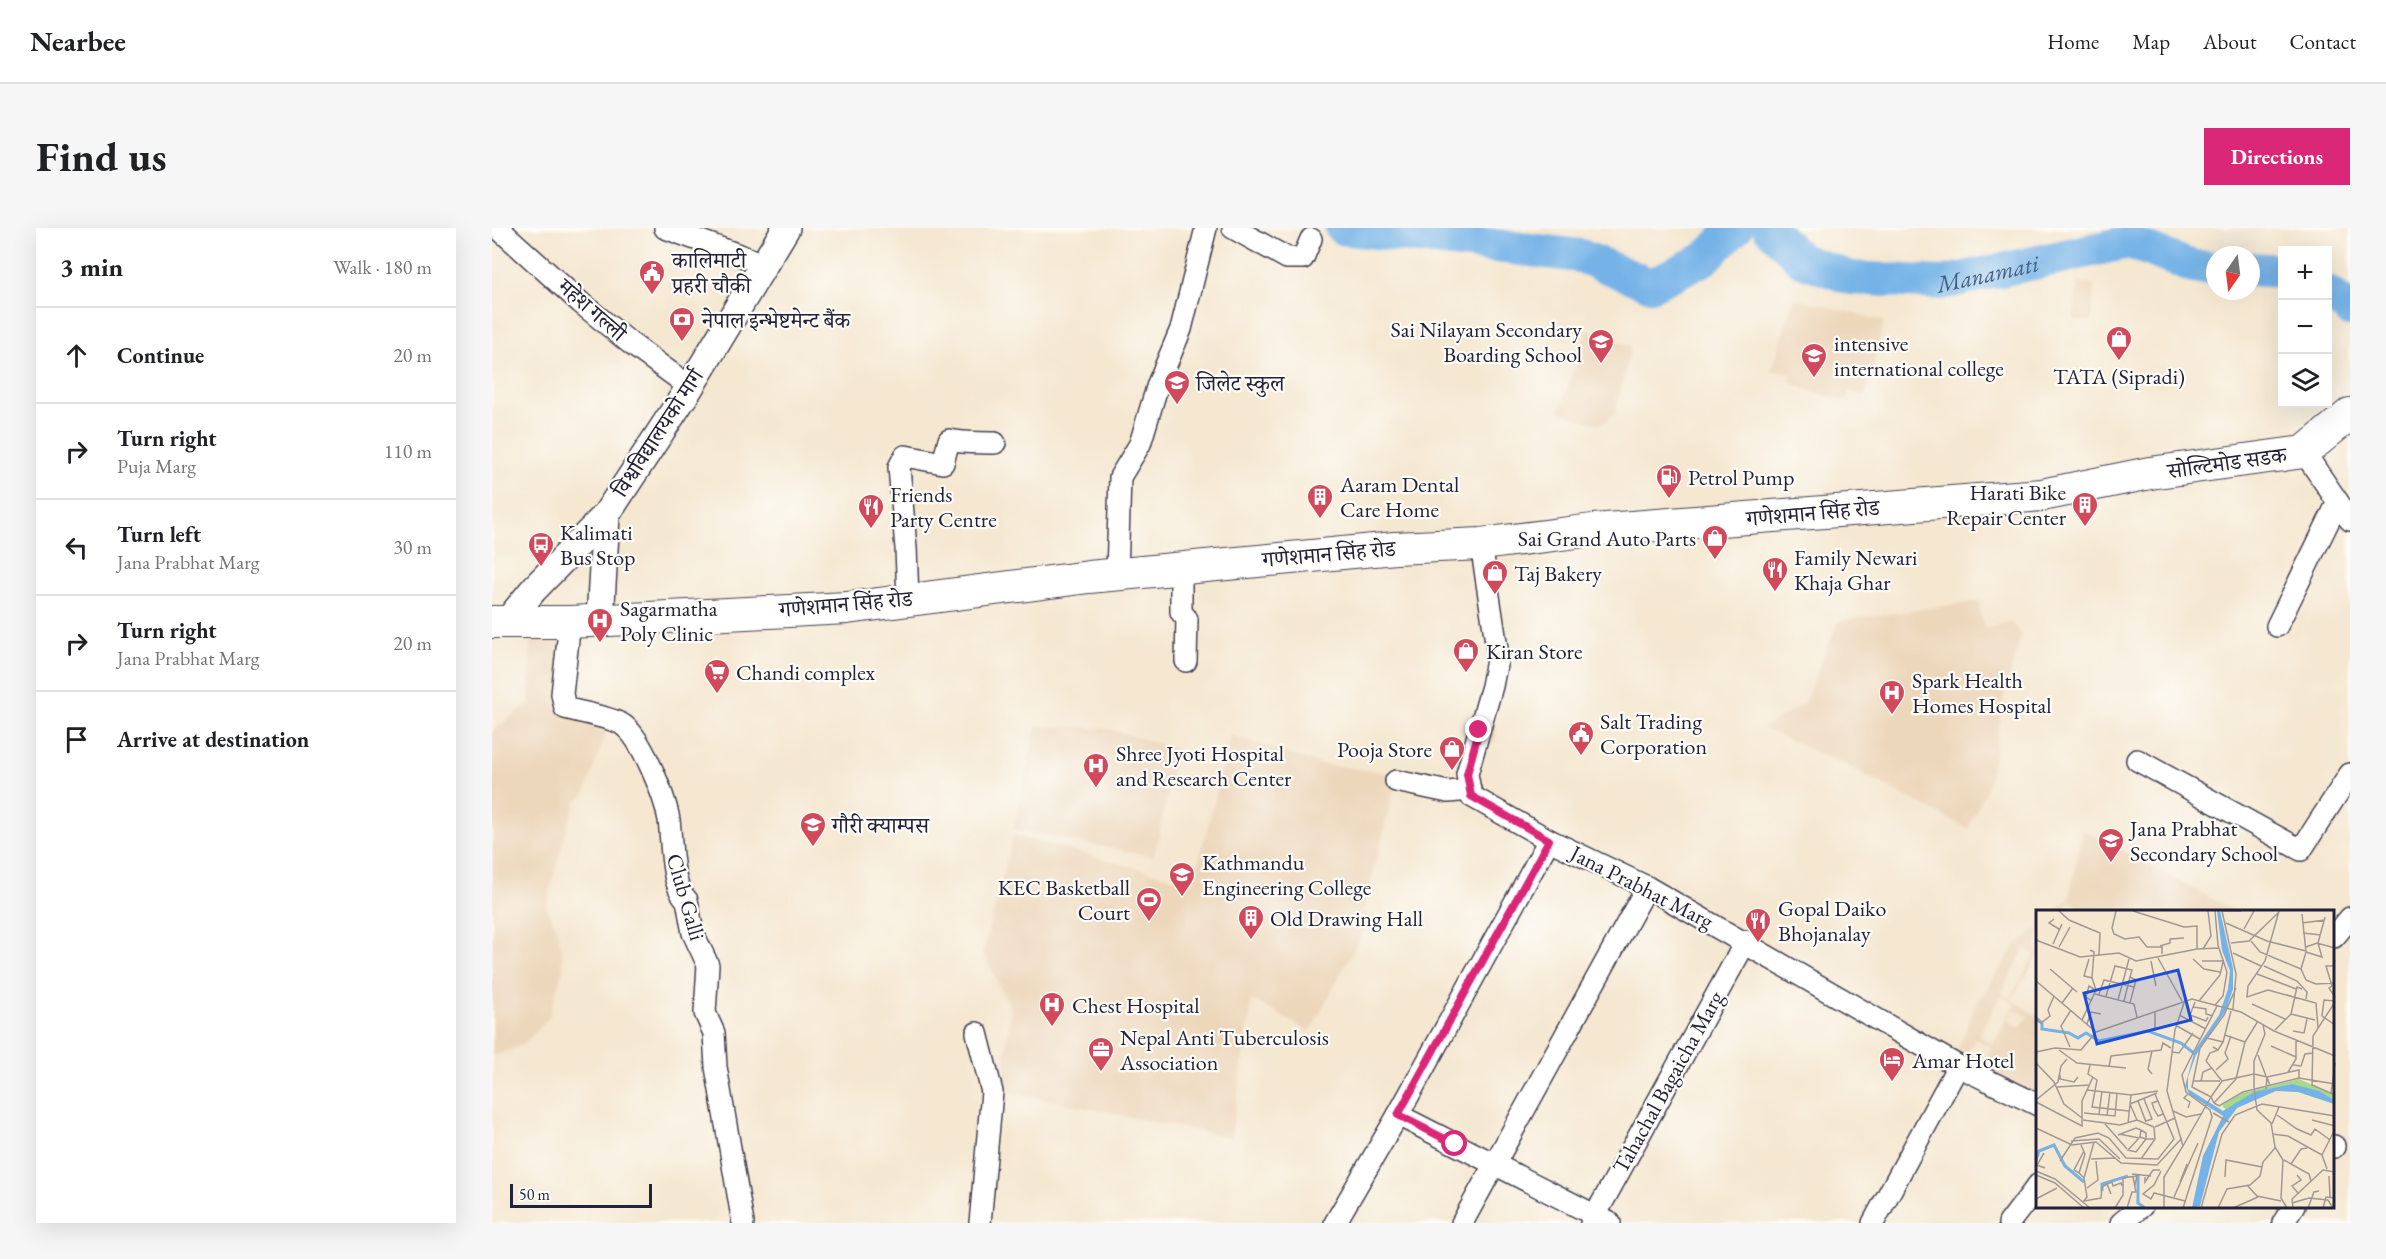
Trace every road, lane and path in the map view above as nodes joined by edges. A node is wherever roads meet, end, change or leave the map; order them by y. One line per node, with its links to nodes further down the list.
1 (498, 228): 8 (street, महेश गल्ली)
2 (665, 228): 7 (street)
3 (786, 228): 7 (main road, विश्वविद्यालयको मार्ग)
4 (1206, 228): 18 (street)
5 (1233, 228): 6 (street)
6 (1311, 239)
7 (764, 264): 8 (main road, विश्वविद्यालयको मार्ग)
8 (690, 387): 14 (main road, विश्वविद्यालयको मार्ग)
9 (2350, 414): 11 (highway)
10 (995, 443): 19 (street)
11 (2304, 452): 12 (highway, सोल्टिमोड सडक); 13 (street)
12 (2150, 473): 16 (highway, गणेशमान सिंह रोड)
13 (2338, 502): 15 (street); 22 (street)
14 (606, 514): 20 (main road); 21 (main road, विश्वविद्यालयको मार्ग)
15 (2350, 520)
16 (1481, 544): 17 (highway, गणेशमान सिंह रोड); 27 (street)
17 (1180, 568): 18 (highway, गणेशमान सिंह रोड); 23 (street)
18 (1117, 574): 19 (highway, गणेशमान सिंह रोड)
19 (908, 599): 20 (highway, गणेशमान सिंह रोड)
20 (585, 621): 21 (highway, गणेशमान सिंह रोड); 42 (street, Club Galli)
21 (500, 622)
22 (2277, 626)
23 (1186, 661)
24 (2137, 760): 25 (street)
25 (2350, 774)
26 (1396, 781): 27 (street)
27 (1470, 790): 28 (street, Jana Prabhat Marg)
28 (1549, 840): 29 (street, Jana Prabhat Marg); 36 (street)
29 (1647, 887): 32 (street, Jana Prabhat Marg); 37 (street)
30 (2350, 918): 31 (street)
31 (2335, 936)
32 (1746, 941): 34 (street, Jana Prabhat Marg); 41 (street, Tahachal Bagaicha Marg)
33 (977, 1033): 43 (street)
34 (1958, 1066): 35 (street, Jana Prabhat Marg); 46 (street)
35 (2036, 1104)
36 (1398, 1115): 37 (street); 44 (street)
37 (1493, 1164): 41 (street); 45 (street)
38 (2036, 1188): 47 (street)
39 (2140, 1208): 48 (street)
40 (2293, 1208): 49 (street)
41 (1599, 1220)
42 (743, 1223)
43 (980, 1223)
44 (1335, 1223)
45 (1462, 1223)
46 (1873, 1223)
47 (2009, 1223)
48 (2121, 1223)
49 (2283, 1223)

